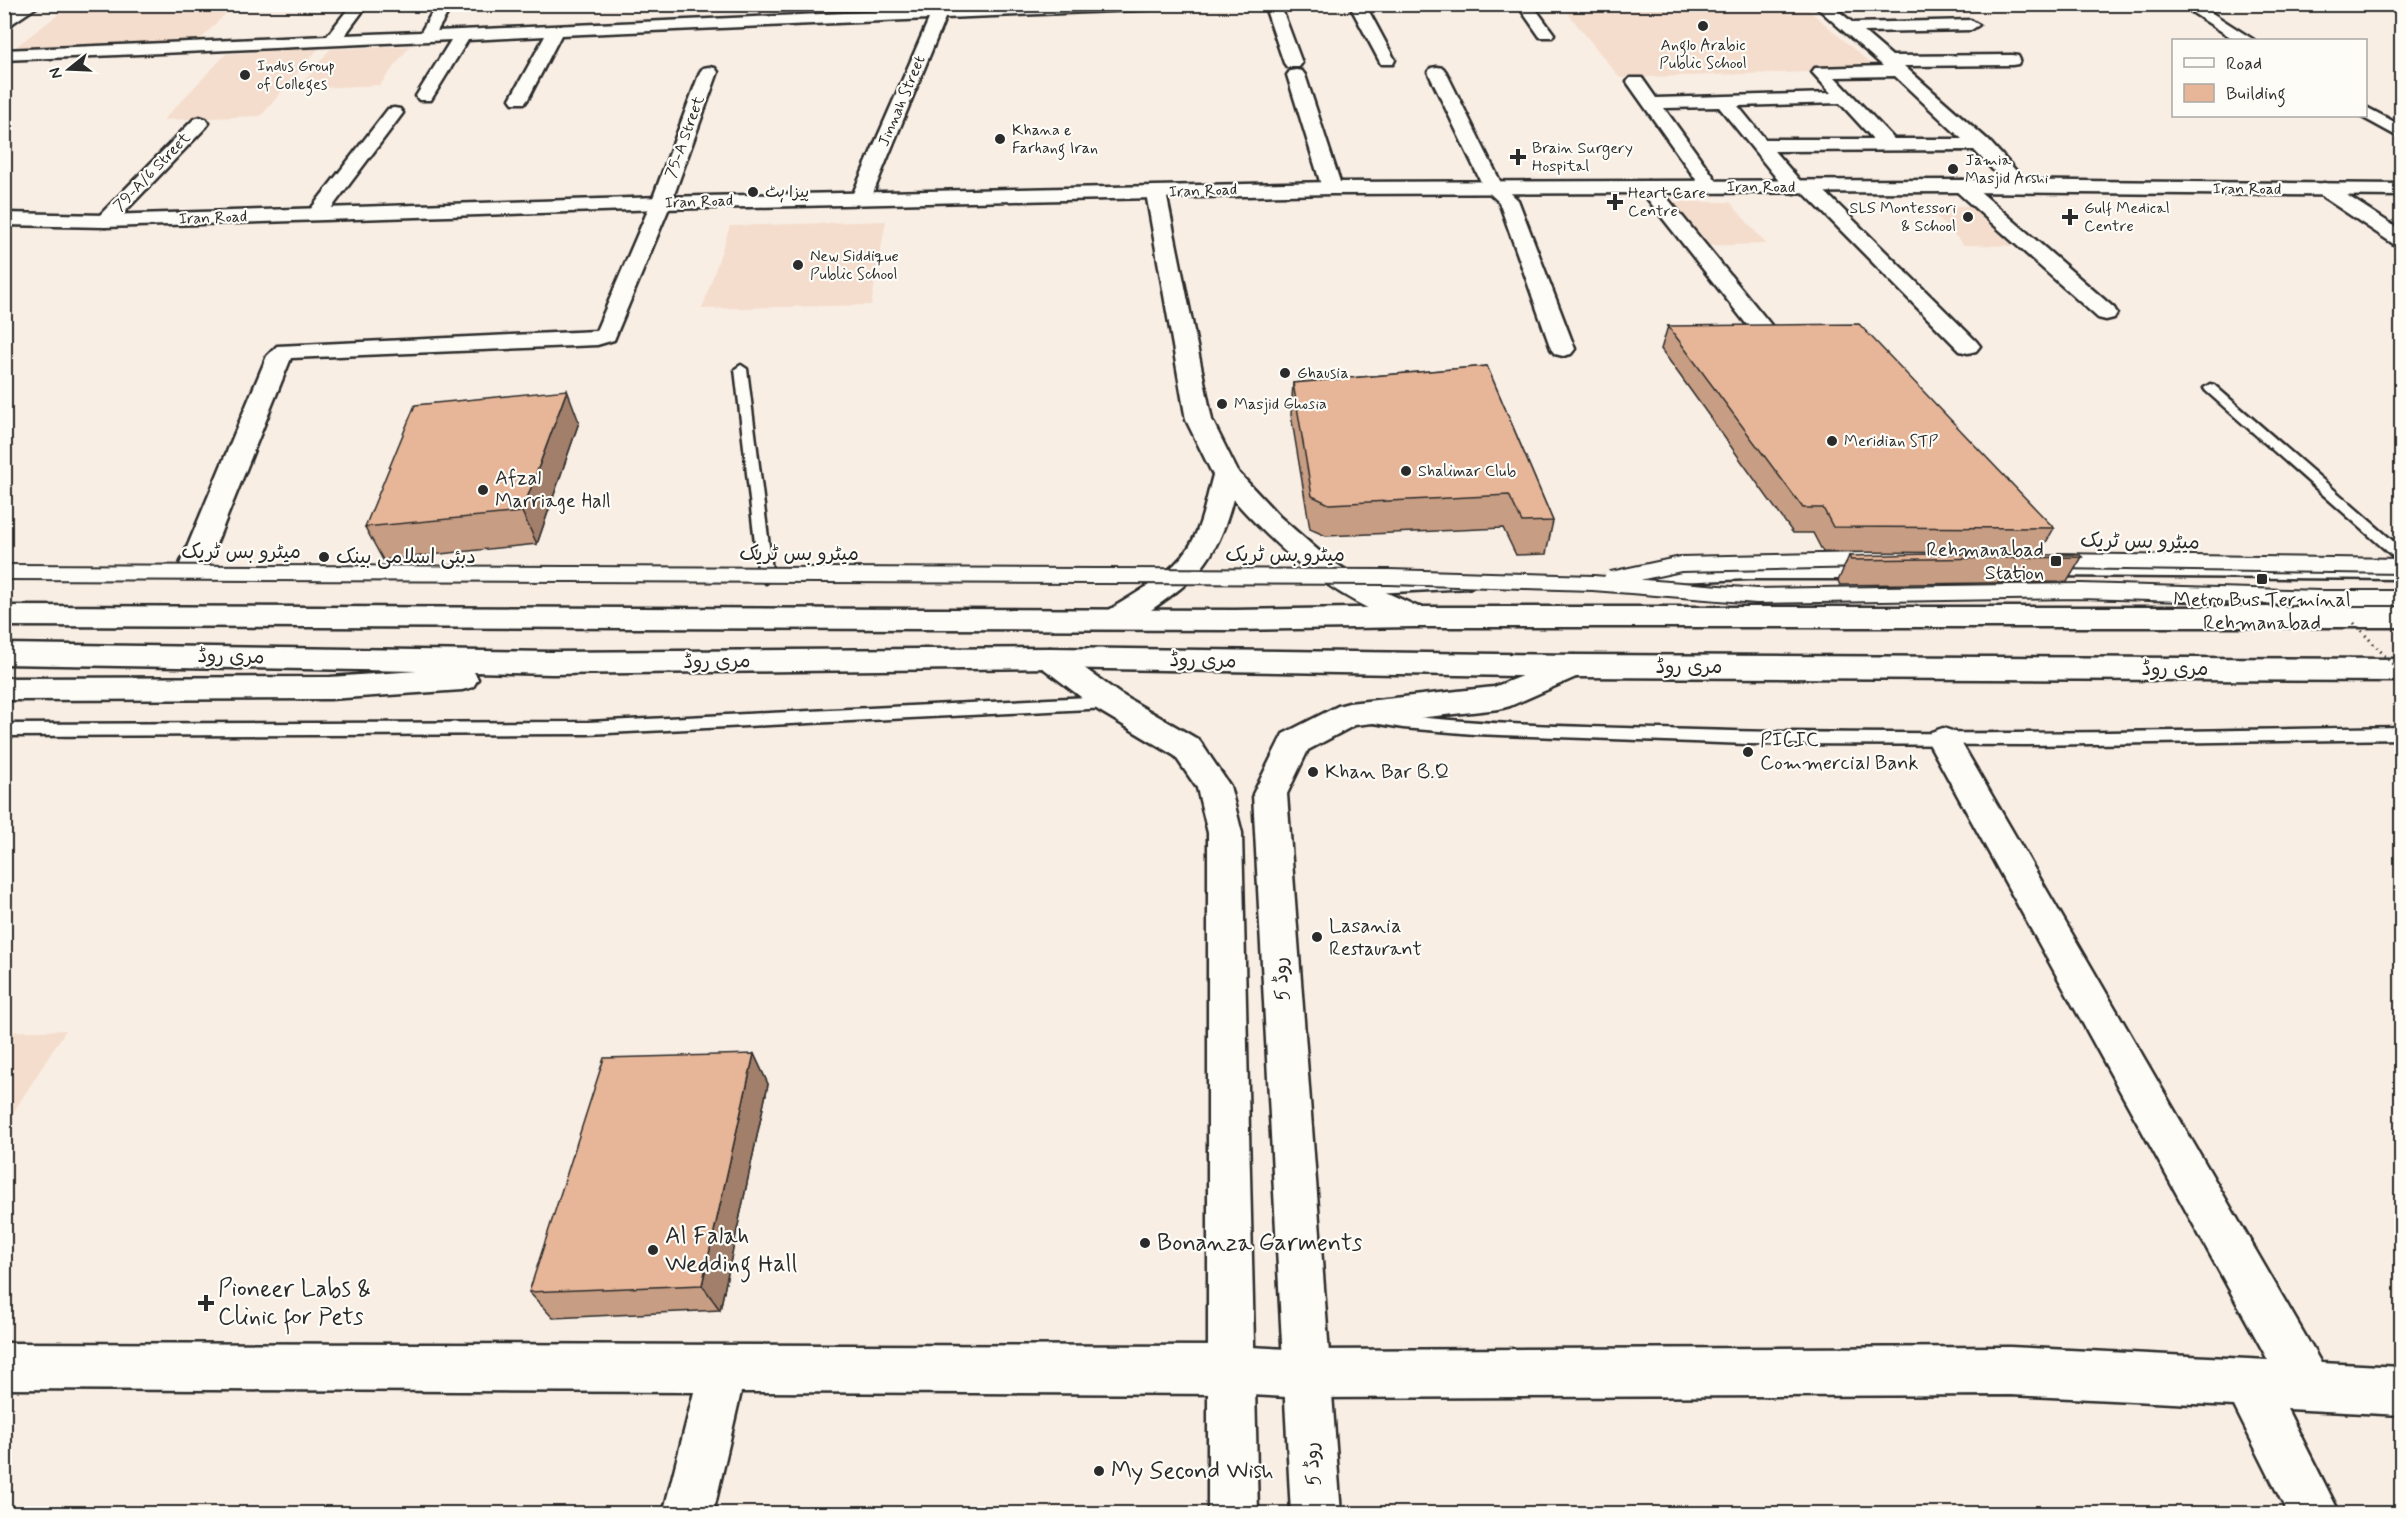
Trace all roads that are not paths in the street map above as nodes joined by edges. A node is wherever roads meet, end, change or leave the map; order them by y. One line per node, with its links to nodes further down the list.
1 (34, 4): 16 (street)
2 (360, 4): 26 (street)
3 (445, 4): 24 (street)
4 (700, 4): 18 (street)
5 (791, 4): 15 (street)
6 (1163, 4): 12 (street)
7 (1272, 4): 51 (street)
8 (1357, 4): 28 (street)
9 (1524, 4): 22 (street)
10 (1820, 4): 19 (street)
11 (2186, 4): 25 (street)
12 (1107, 6): 13 (street)
13 (940, 10): 15 (street); 56 (street, Jinnah Street)
14 (609, 13): 20 (street)
15 (786, 21): 18 (street)
16 (4, 24)
17 (1971, 25): 19 (street)
18 (694, 26): 20 (street)
19 (1849, 28): 30 (street)
20 (602, 30): 21 (street)
21 (555, 32): 23 (street); 36 (street)
22 (1546, 34)
23 (461, 37): 24 (street); 34 (street)
24 (425, 38): 26 (street)
25 (2244, 39)
26 (331, 42): 27 (street)
27 (4, 55)
28 (1387, 60)
29 (2012, 60): 30 (street)
30 (1894, 66): 35 (street); 43 (street)
31 (709, 72): 57 (street, 75-A Street)
32 (1437, 72): 52 (street)
33 (1636, 82): 38 (street)
34 (425, 96)
35 (1846, 98): 37 (street); 45 (street)
36 (519, 99)
37 (1725, 101): 38 (street); 44 (street)
38 (1653, 103): 48 (street)
39 (394, 113): 58 (street)
40 (2367, 113): 42 (street)
41 (200, 123): 60 (street, 79-A/6 Street)
42 (2402, 134)
43 (1981, 144): 45 (street); 50 (street)
44 (1760, 145): 45 (street); 49 (street)
45 (1889, 145)
46 (1962, 186): 49 (street, Iran Road); 50 (street, Iran Road); 62 (street)
47 (1648, 187): 48 (street, Iran Road); 52 (street, Iran Road); 63 (street)
48 (1711, 187): 49 (street, Iran Road)
49 (1801, 187): 64 (street)
50 (2020, 187): 53 (street, Iran Road)
51 (1332, 188): 52 (street, Iran Road); 55 (street, Iran Road)
52 (1494, 188): 65 (street)
53 (2324, 189): 54 (street, Iran Road); 61 (street)
54 (2402, 190)
55 (1156, 193): 56 (street, Iran Road); 68 (street)
56 (861, 198): 57 (street, Iran Road)
57 (661, 203): 58 (street, Iran Road); 72 (street, 75-A Street)
58 (317, 214): 60 (street, Iran Road)
59 (4, 219): 60 (street, Iran Road)
60 (105, 221)
61 (2402, 241)
62 (2106, 313)
63 (1763, 330)
64 (1968, 346)
65 (1563, 349)
66 (741, 369): 76 (lane)
67 (2210, 388): 69 (lane)
68 (1226, 475): 78 (street); 84 (street)
69 (2402, 557)
70 (2044, 561): 71 (lane, میٹرو بس ٹریک, bridge)
71 (2402, 566)
72 (192, 569)
73 (4, 572): 77 (lane, میٹرو بس ٹریک, bridge)
74 (2034, 573): 75 (lane)
75 (2402, 574)
76 (766, 578)
77 (1593, 583): 78 (lane, میٹرو بس ٹریک, bridge); 80 (lane, میٹرو بس ٹریک, bridge)
78 (1355, 589): 82 (street)
79 (4, 594): 85 (street)
80 (2402, 598)
81 (4, 616): 85 (street, مری روڈ)
82 (1414, 617): 83 (street, مری روڈ); 84 (street, مری روڈ)
83 (2402, 617)
84 (1117, 619): 85 (street, مری روڈ)
85 (580, 620)
86 (4, 654): 88 (street, مری روڈ)
87 (1050, 658): 88 (street, مری روڈ); 89 (street, مری روڈ); 92 (street)
88 (552, 663): 91 (street)
89 (1574, 666): 90 (street, مری روڈ); 93 (street, روڈ 5)
90 (2402, 670)
91 (4, 690)
92 (1108, 702): 94 (lane); 99 (street)
93 (1349, 714): 96 (lane); 100 (street, روڈ 5)
94 (4, 730)
95 (2402, 734): 96 (lane)
96 (1942, 740): 102 (street)
97 (4, 1365): 98 (street)
98 (723, 1368): 99 (street); 104 (street)
99 (1231, 1370): 100 (street); 105 (street)
100 (1307, 1374): 101 (street); 106 (street, روڈ 5)
101 (2248, 1383): 102 (street); 107 (street)
102 (2307, 1384): 103 (street)
103 (2402, 1390)
104 (687, 1514)
105 (1233, 1514)
106 (1316, 1514)
107 (2314, 1514)

